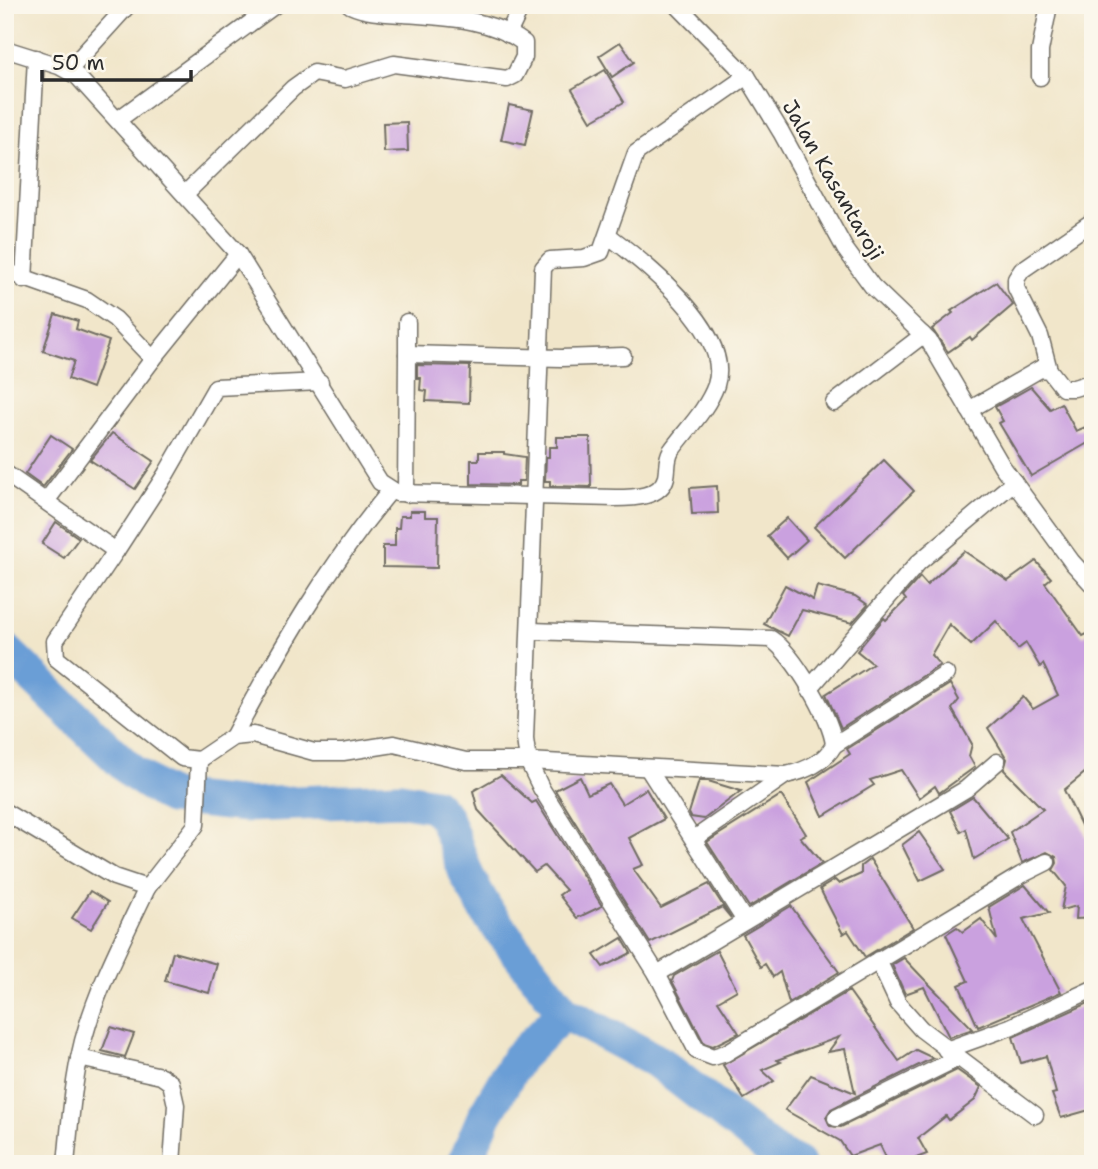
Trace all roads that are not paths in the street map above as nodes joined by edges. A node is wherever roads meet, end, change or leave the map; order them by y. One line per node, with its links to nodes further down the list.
1 (128, 5): 10 (street)
2 (275, 5): 13 (street)
3 (351, 5): 7 (street)
4 (522, 5): 7 (street)
5 (677, 5): 11 (street, Jalan Kasantaroji)
6 (1049, 5): 12 (street)
7 (508, 34): 14 (street)
8 (5, 49): 9 (street)
9 (36, 58): 10 (street); 19 (street)
10 (69, 70): 13 (street)
11 (747, 76): 16 (street); 21 (street, Jalan Kasantaroji)
12 (1040, 77)
13 (119, 118): 14 (street)
14 (185, 194): 17 (street)
15 (1093, 222): 26 (street)
16 (609, 236): 24 (street); 34 (street)
17 (238, 254): 25 (street); 27 (street)
18 (5, 271): 19 (street)
19 (24, 280): 25 (street)
20 (407, 322): 22 (street)
21 (923, 335): 29 (street); 30 (street, Jalan Kasantaroji)
22 (407, 354): 24 (street); 33 (street)
23 (623, 356): 24 (street)
24 (540, 358): 34 (street)
25 (153, 359): 35 (street)
26 (1049, 370): 28 (street); 30 (street)
27 (320, 382): 33 (street); 36 (street)
28 (1093, 382)
29 (834, 403)
30 (969, 410): 32 (street, Jalan Kasantaroji)
31 (5, 473): 35 (street)
32 (1014, 482): 37 (street, Jalan Kasantaroji); 40 (street)
33 (398, 492): 34 (street); 41 (street)
34 (536, 498): 38 (street)
35 (47, 500): 36 (street)
36 (116, 551): 43 (street)
37 (1093, 585)
38 (531, 631): 40 (street); 44 (street)
39 (946, 674): 42 (street)
40 (809, 689): 42 (street)
41 (233, 737): 43 (street); 44 (street)
42 (834, 745): 47 (street)
43 (199, 760): 51 (street)
44 (527, 761): 46 (street); 54 (street)
45 (997, 762): 52 (street)
46 (649, 769): 47 (street); 49 (street)
47 (786, 775): 49 (street)
48 (5, 812): 51 (street)
49 (694, 839): 52 (street)
50 (1047, 862): 53 (street)
51 (147, 888): 57 (street)
52 (745, 922): 54 (street)
53 (878, 960): 54 (street); 56 (street)
54 (657, 974)
55 (1093, 989): 56 (street)
56 (952, 1054): 58 (street); 59 (street)
57 (79, 1058): 60 (street); 61 (street)
58 (1035, 1115)
59 (836, 1118)
60 (66, 1164)
61 (172, 1164)

